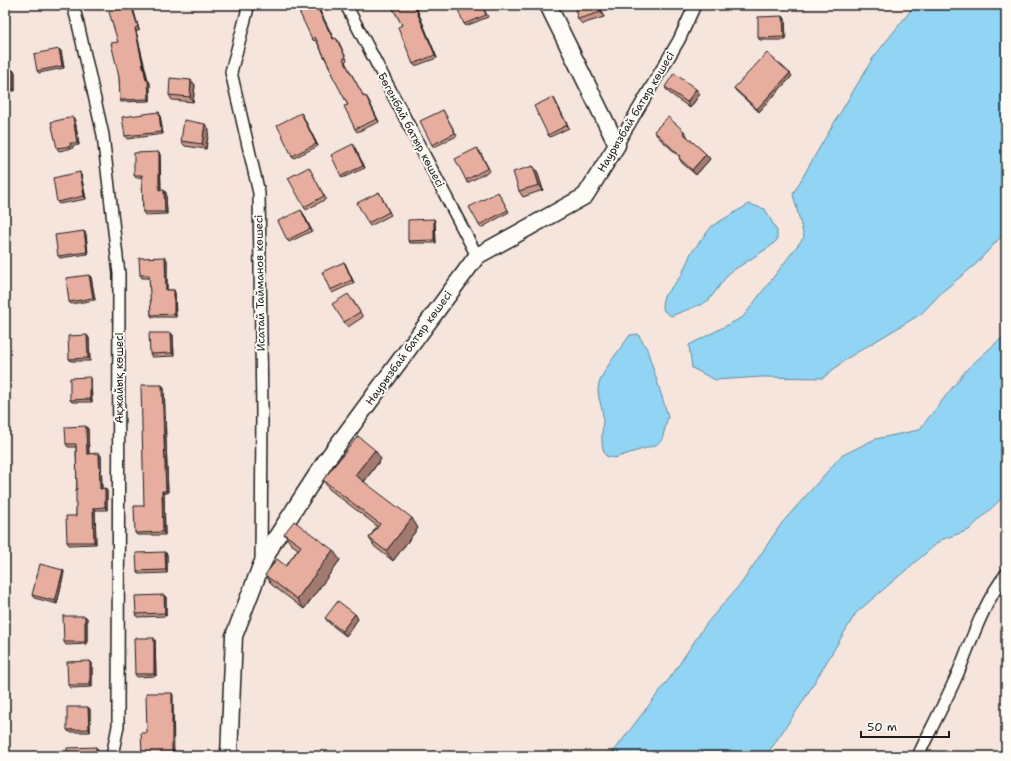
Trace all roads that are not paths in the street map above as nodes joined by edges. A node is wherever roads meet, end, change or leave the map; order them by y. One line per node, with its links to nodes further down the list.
1 (73, 5): 10 (street, Ақжайық көшесі)
2 (247, 5): 8 (street, Исатай Тайманов көшесі)
3 (346, 5): 7 (street, Бөгенбай батыр көшесі)
4 (548, 5): 6 (street)
5 (695, 5): 6 (street, Наурызбай батыр көшесі)
6 (617, 145): 7 (street, Наурызбай батыр көшесі)
7 (477, 256): 8 (street, Наурызбай батыр көшесі)
8 (261, 566): 11 (street, Наурызбай батыр көшесі)
9 (1006, 574): 12 (street)
10 (112, 756)
11 (229, 756)
12 (918, 756)

